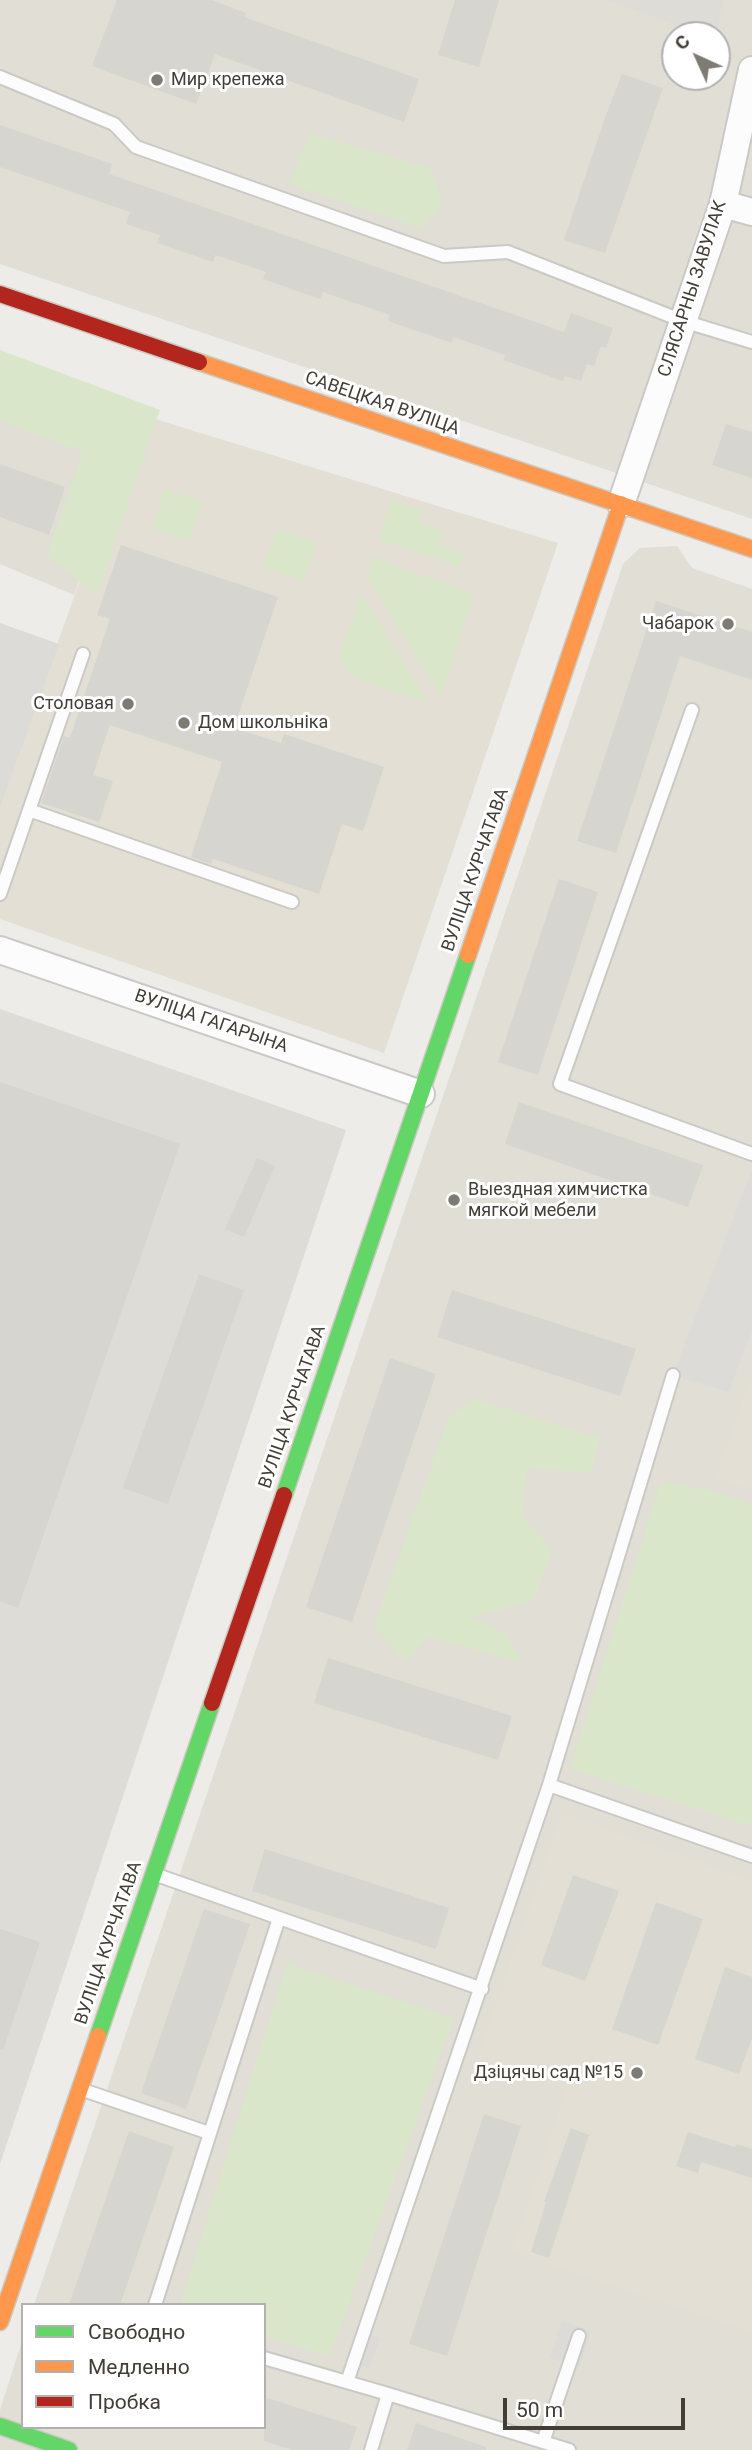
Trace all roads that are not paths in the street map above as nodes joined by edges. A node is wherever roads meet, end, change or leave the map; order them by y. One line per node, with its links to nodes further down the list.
1 (752, 70): 3 (street, СЛЯСАРНЫ ЗАВУЛАК)
2 (0, 77): 6 (lane)
3 (723, 204): 4 (street); 6 (street, СЛЯСАРНЫ ЗАВУЛАК)
4 (752, 212)
5 (0, 294): 8 (street, САВЕЦКАЯ ВУЛІЦА)
6 (683, 321): 7 (lane); 8 (street, СЛЯСАРНЫ ЗАВУЛАК)
7 (752, 342)
8 (621, 504): 9 (street, САВЕЦКАЯ ВУЛІЦА); 16 (street, ВУЛІЦА КУРЧАТАВА)
9 (752, 549)
10 (83, 654): 12 (lane)
11 (692, 710): 17 (lane)
12 (29, 810): 13 (lane); 14 (lane)
13 (0, 894)
14 (292, 902)
15 (0, 950): 16 (street, ВУЛІЦА ГАГАРЫНА)
16 (421, 1094): 21 (street, ВУЛІЦА КУРЧАТАВА)
17 (752, 1154)
18 (673, 1375): 19 (lane)
19 (549, 1785): 20 (lane); 23 (lane)
20 (752, 1856)
21 (154, 1874): 22 (lane); 24 (street, ВУЛІЦА КУРЧАТАВА)
22 (279, 1918): 23 (lane); 25 (lane)
23 (482, 1989): 30 (lane)
24 (80, 2088): 25 (lane); 27 (street, ВУЛІЦА КУРЧАТАВА)
25 (209, 2133): 26 (lane)
26 (156, 2303)
27 (0, 2322)
28 (579, 2336): 33 (lane)
29 (266, 2359): 30 (lane)
30 (347, 2382): 31 (lane)
31 (388, 2394): 33 (lane); 35 (lane)
32 (0, 2426): 34 (street)
33 (543, 2442): 36 (lane)
34 (69, 2450)
35 (372, 2450)
36 (569, 2450)

